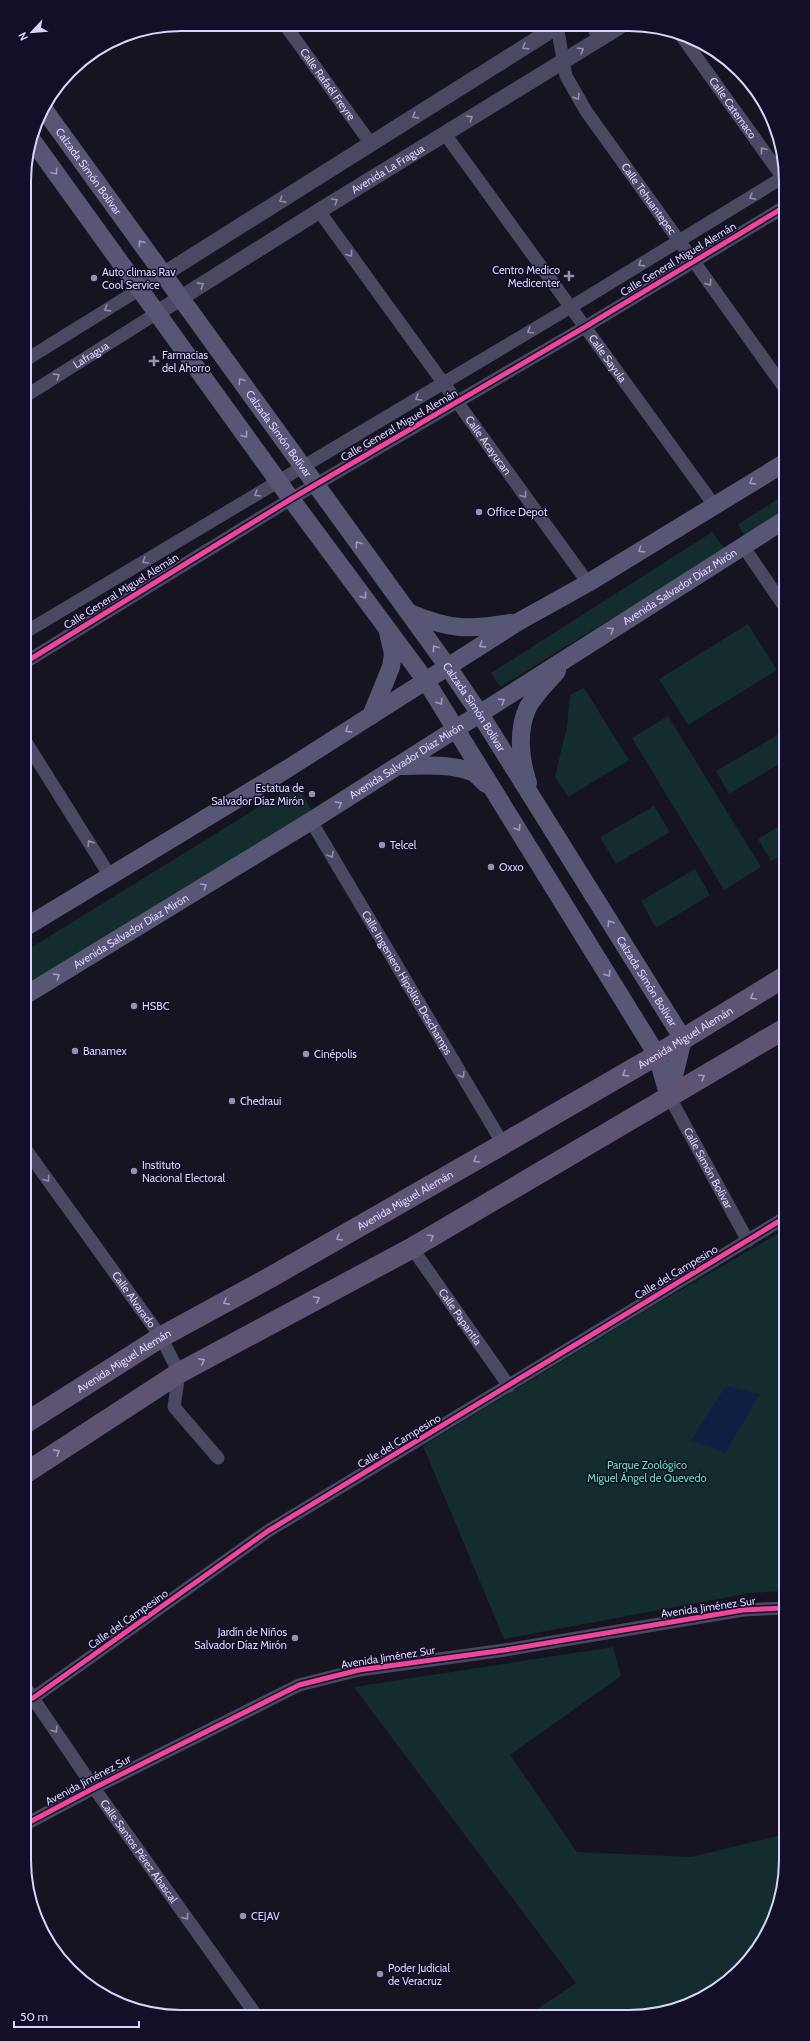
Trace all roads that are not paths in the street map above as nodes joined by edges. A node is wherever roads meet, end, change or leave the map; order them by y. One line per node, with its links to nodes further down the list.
1 (289, 31): 9 (street, Calle Rafaél Freyre)
2 (552, 31): 9 (street, one-way to 9)
3 (558, 31): 6 (street, Calle Tehuantepec)
4 (596, 33): 6 (street, Avenida La Fragua, one-way to 4)
5 (685, 42): 11 (street, Calle Catemaco, one-way to 5)
6 (562, 62): 8 (street, Avenida La Fragua, one-way to 6); 15 (street, Calle Tehuantepec, one-way to 15)
7 (47, 113): 17 (main road, Calzada Simón Bolívar, one-way to 7)
8 (445, 134): 13 (street, Avenida La Fragua, one-way to 8); 20 (street, Calle Sayula)
9 (371, 144): 17 (street, one-way to 17)
10 (35, 145): 18 (main road, one-way to 18)
11 (779, 171)
12 (779, 182): 15 (street, Calle General Miguel Alemán, one-way to 15)
13 (319, 210): 19 (street, Avenida La Fragua, one-way to 13); 25 (street, Calle Acayucan, one-way to 25)
14 (779, 210): 16 (street, Calle General Miguel Alemán)
15 (678, 241): 16 (street, Calle Tehuantepec); 20 (street, Calle General Miguel Alemán, one-way to 20)
16 (694, 261): 22 (street, Calle General Miguel Alemán); 24 (street, Calle Tehuantepec, one-way to 24)
17 (164, 274): 18 (street); 19 (main road, Calzada Simón Bolívar)
18 (140, 289): 21 (main road); 23 (street, one-way to 23)
19 (181, 298): 21 (street, Avenida La Fragua); 29 (main road, Calzada Simón Bolívar, one-way to 19)
20 (571, 307): 22 (street, Calle Sayula); 25 (street, Calle General Miguel Alemán, one-way to 25)
21 (156, 313): 26 (street, Lafragua, one-way to 21); 30 (main road, one-way to 30)
22 (585, 327): 27 (street, Calle General Miguel Alemán); 33 (street, Calle Sayula)
23 (31, 357)
24 (779, 380)
25 (443, 383): 27 (street, Calle Acayucan); 29 (street, Calle General Miguel Alemán, one-way to 29)
26 (31, 393)
27 (458, 402): 31 (street, Calle General Miguel Alemán); 36 (street, Calle Acayucan, one-way to 36)
28 (779, 466): 33 (main road, one-way to 33)
29 (302, 467): 30 (street, Calle General Miguel Alemán); 31 (main road, Calzada Simón Bolívar)
30 (279, 481): 32 (main road); 41 (street, Calle General Miguel Alemán, one-way to 41)
31 (315, 485): 32 (street, Calle General Miguel Alemán); 38 (main road, Calzada Simón Bolívar, one-way to 31)
32 (291, 499): 40 (main road, one-way to 40); 43 (street, Calle General Miguel Alemán)
33 (714, 505): 36 (main road, one-way to 36)
34 (779, 523): 35 (main road, Avenida Salvador Díaz Mirón)
35 (743, 546): 37 (street); 42 (main road, Avenida Salvador Díaz Mirón, one-way to 35)
36 (588, 583): 39 (main road)
37 (779, 599)
38 (409, 613): 39 (main road); 44 (main road, Calzada Simón Bolívar, one-way to 38)
39 (518, 622): 44 (main road, one-way to 44)
40 (387, 627): 45 (main road); 47 (main road)
41 (31, 629)
42 (567, 658): 46 (main road, Avenida Salvador Díaz Mirón, one-way to 42); 52 (main road)
43 (31, 659)
44 (448, 667): 45 (main road); 46 (main road, Calzada Simón Bolívar)
45 (426, 681): 47 (main road); 48 (main road, one-way to 48)
46 (480, 714): 48 (main road, Avenida Salvador Díaz Mirón); 52 (main road, Calzada Simón Bolívar)
47 (371, 716): 54 (main road, one-way to 54)
48 (457, 729): 50 (main road, Avenida Salvador Díaz Mirón); 51 (main road)
49 (31, 750): 54 (street, one-way to 49)
50 (399, 766): 51 (main road); 53 (main road, Avenida Salvador Díaz Mirón, one-way to 50)
51 (497, 794): 60 (main road, one-way to 60)
52 (535, 802): 59 (main road, Calzada Simón Bolívar, one-way to 52)
53 (311, 821): 57 (main road, Avenida Salvador Díaz Mirón, one-way to 53); 62 (street, Calle Ingeniero Hipólito Deschamps, one-way to 62)
54 (110, 876): 55 (main road)
55 (31, 924)
56 (779, 980): 59 (main road, Avenida Miguel Alemán, one-way to 59)
57 (31, 992)
58 (779, 1032): 61 (main road, one-way to 58)
59 (683, 1039): 60 (main road, Avenida Miguel Alemán); 61 (main road, Calzada Simón Bolívar)
60 (657, 1055): 61 (main road); 62 (main road, Avenida Miguel Alemán, one-way to 62)
61 (668, 1096): 65 (street, Calle Simón Bolívar); 66 (main road, one-way to 61)
62 (504, 1144): 67 (main road, Avenida Miguel Alemán, one-way to 67)
63 (31, 1158): 67 (street, Calle Alvarado, one-way to 67)
64 (779, 1221): 65 (street, Calle del Campesino)
65 (748, 1240): 69 (street, Calle del Campesino)
66 (412, 1248): 68 (main road, one-way to 66); 69 (street, Calle Papantla)
67 (161, 1337): 68 (street, Calle Alvarado); 70 (main road, Avenida Miguel Alemán)
68 (179, 1373): 71 (street); 72 (main road, one-way to 68)
69 (509, 1386): 75 (street, Calle del Campesino)
70 (31, 1414)
71 (218, 1458)
72 (31, 1469)
73 (779, 1608): 76 (street, Avenida Jiménez Sur)
74 (31, 1695): 75 (street, Calle Santos Pérez Abascal)
75 (33, 1698): 76 (street, Calle Santos Pérez Abascal, one-way to 76)
76 (94, 1788): 77 (street, Avenida Jiménez Sur); 78 (street, Calle Santos Pérez Abascal, one-way to 78)
77 (31, 1821)
78 (252, 2010)

